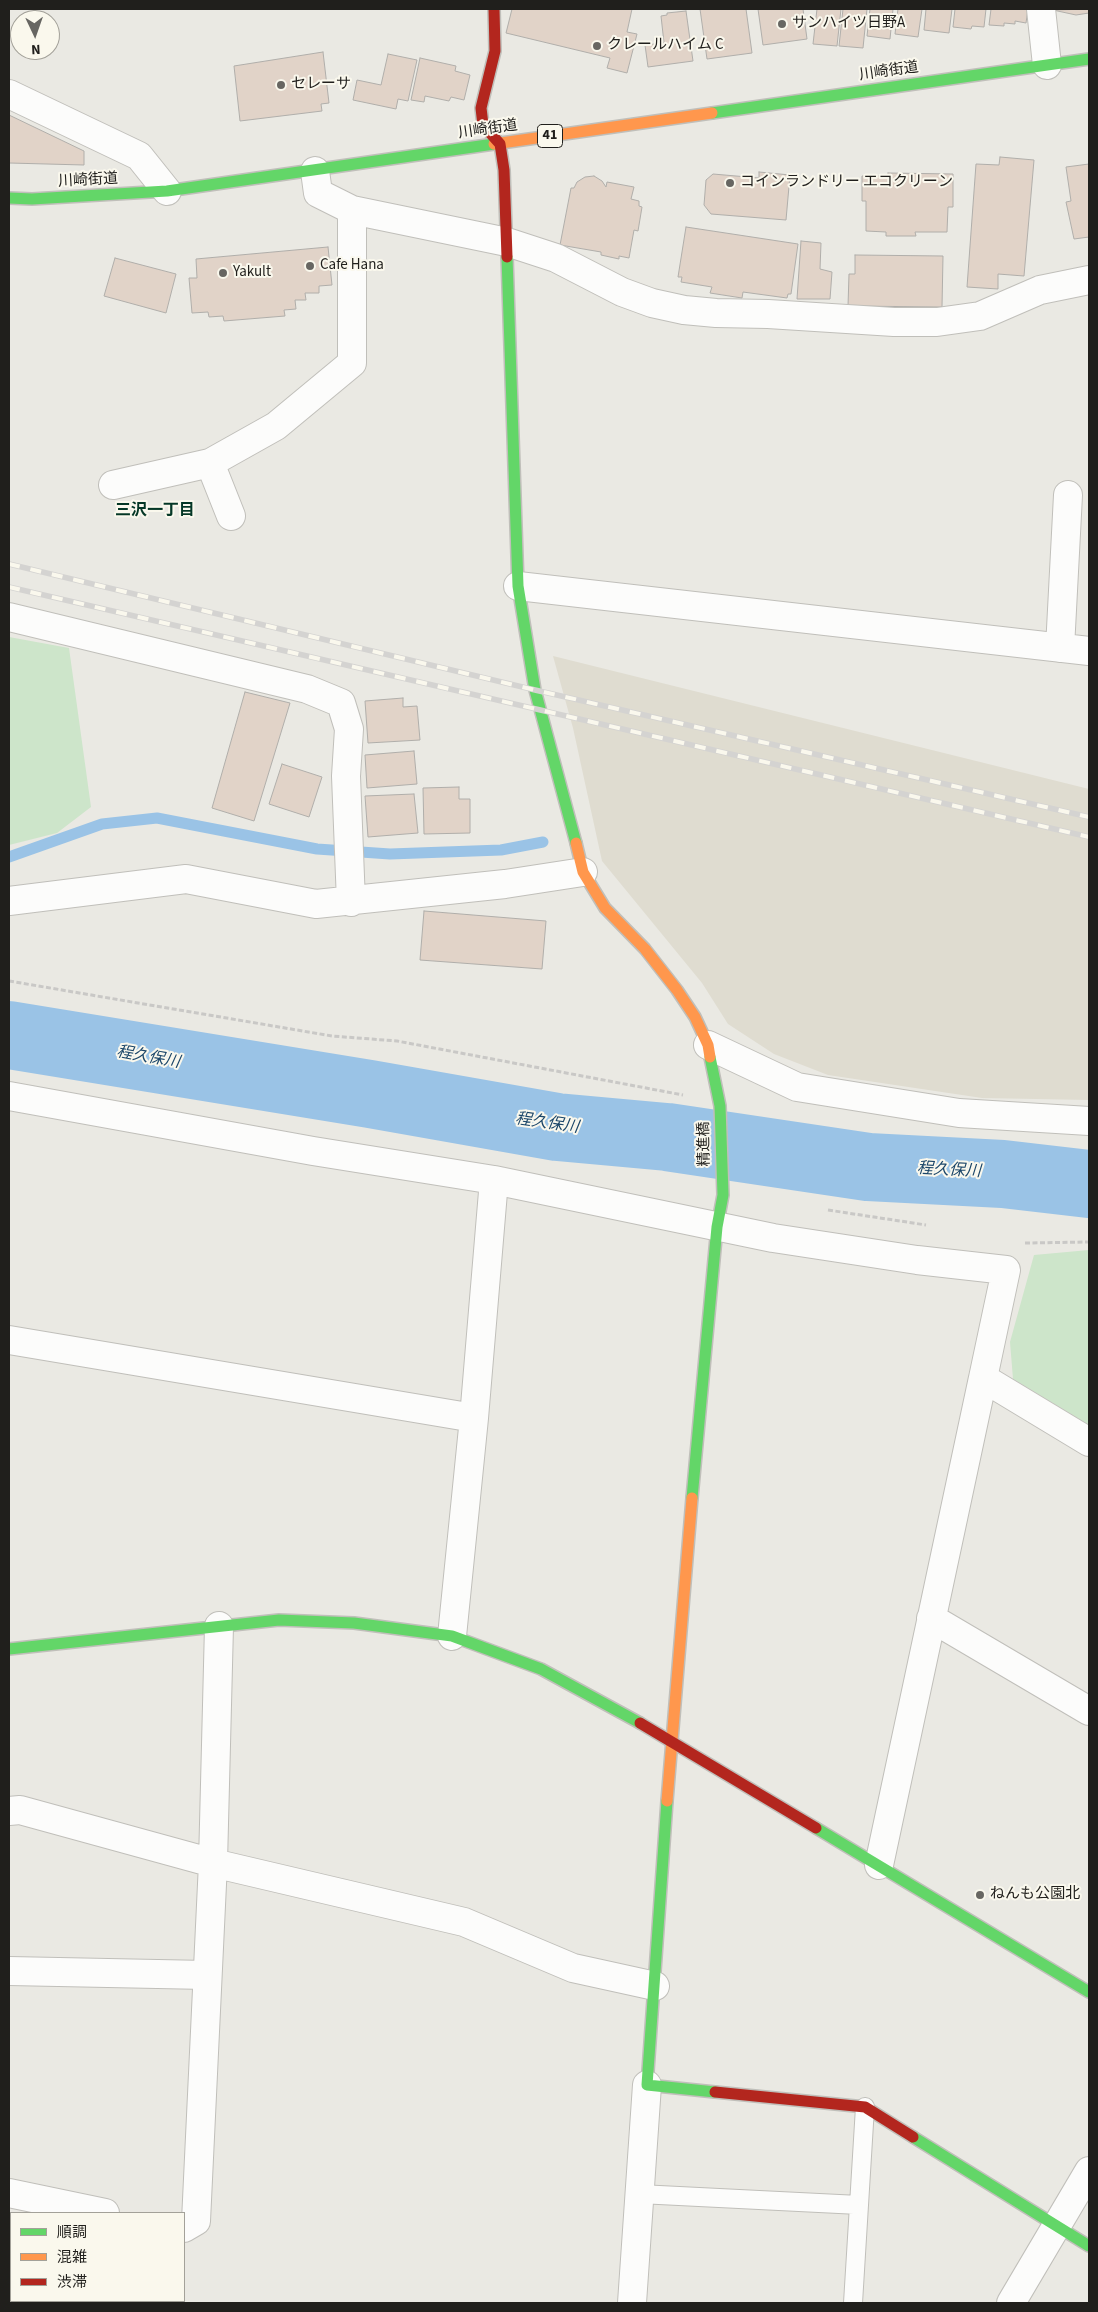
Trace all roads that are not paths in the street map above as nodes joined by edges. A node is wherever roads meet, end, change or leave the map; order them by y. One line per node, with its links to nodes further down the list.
1 (494, 9): 6 (street)
2 (1041, 9): 4 (street)
3 (1089, 59): 4 (street, 川崎街道 / 41)
4 (1047, 65): 6 (street, 川崎街道 / 41)
5 (9, 94): 8 (street)
6 (500, 144): 7 (street, 川崎街道 / 41); 11 (street, 精進橋)
7 (315, 171): 8 (street, 川崎街道 / 41); 10 (street)
8 (168, 191): 9 (street, 川崎街道 / 41)
9 (9, 198)
10 (352, 210): 11 (street); 13 (street)
11 (508, 242): 12 (street); 17 (street, 精進橋)
12 (1089, 280)
13 (210, 463): 14 (street); 16 (street)
14 (113, 485)
15 (1068, 495): 19 (street)
16 (231, 516)
17 (518, 586): 19 (street); 21 (street, 精進橋)
18 (9, 617): 23 (street)
19 (1060, 648): 20 (street)
20 (1089, 651)
21 (583, 872): 23 (street); 24 (street, 精進橋)
22 (9, 901): 23 (street)
23 (351, 902)
24 (708, 1045): 26 (street); 28 (street, 精進橋)
25 (9, 1096): 27 (street)
26 (1089, 1121)
27 (494, 1180): 28 (street); 31 (street)
28 (717, 1227): 30 (street); 38 (street, 精進橋)
29 (9, 1340): 31 (street)
30 (983, 1378): 32 (street); 33 (street)
31 (474, 1418): 35 (street)
32 (1089, 1442)
33 (931, 1618): 37 (street); 41 (street)
34 (219, 1626): 35 (street); 36 (street); 40 (street)
35 (452, 1636): 38 (street)
36 (9, 1649)
37 (1089, 1711)
38 (671, 1740): 41 (street); 44 (street, 精進橋)
39 (9, 1811): 40 (street)
40 (214, 1863): 43 (street); 44 (street)
41 (878, 1865): 45 (street)
42 (9, 1971): 43 (street)
43 (207, 1975): 53 (street)
44 (655, 1986): 46 (street, 精進橋)
45 (1089, 1992)
46 (647, 2084): 47 (street); 50 (street)
47 (865, 2107): 51 (lane); 54 (street)
48 (1089, 2171): 54 (street)
49 (9, 2193): 52 (street)
50 (639, 2194): 51 (lane); 56 (street)
51 (859, 2205): 57 (lane)
52 (100, 2212)
53 (185, 2227)
54 (1056, 2227): 55 (street); 58 (street)
55 (1089, 2246)
56 (632, 2303)
57 (853, 2303)
58 (1011, 2303)

